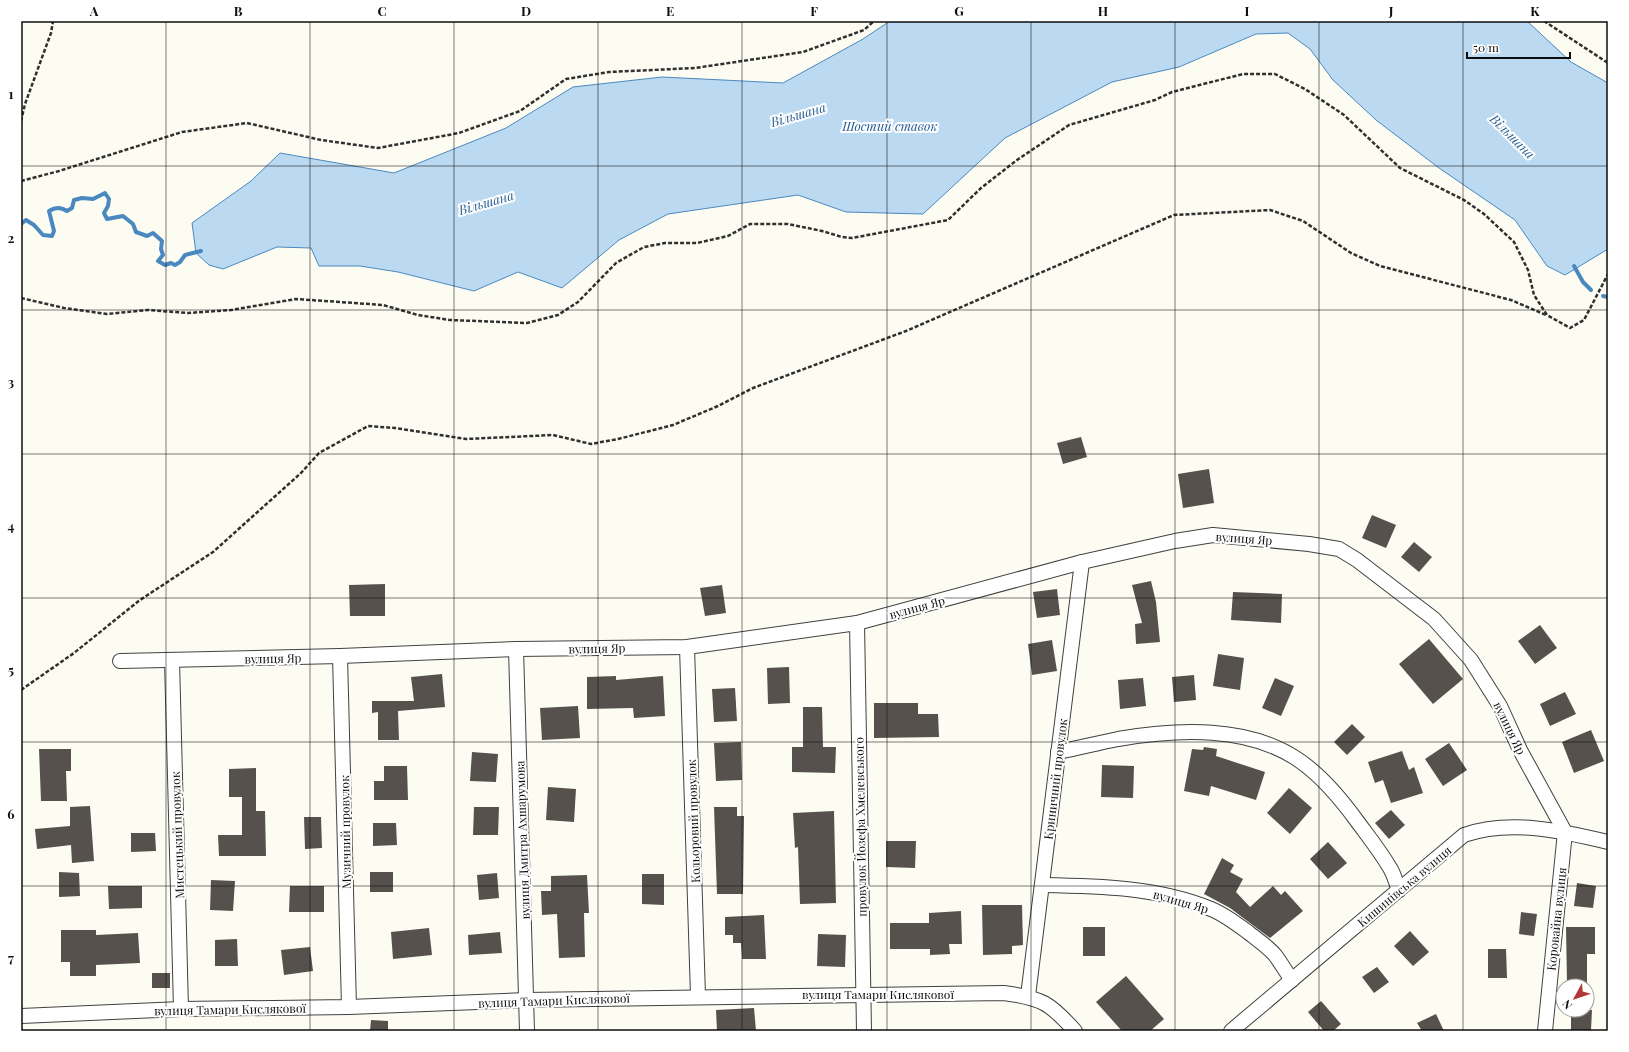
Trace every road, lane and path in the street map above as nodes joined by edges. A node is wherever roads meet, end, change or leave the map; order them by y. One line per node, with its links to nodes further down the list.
1 (53, 21): 5 (path)
2 (874, 21): 6 (path)
3 (1544, 21): 4 (path)
4 (1608, 63)
5 (21, 120)
6 (21, 181)
7 (1608, 274): 9 (path)
8 (21, 298): 9 (path)
9 (1547, 315): 17 (path)
10 (1082, 562): 11 (street, вулиця Яр); 18 (street, Криничний провулок); 19 (street, вулиця Яр)
11 (857, 624): 12 (street, вулиця Яр); 24 (street, провулок Йозефа Хмелевського)
12 (687, 647): 13 (street, вулиця Яр); 25 (street, Кольоровий провулок)
13 (516, 649): 14 (street, вулиця Яр); 27 (street, вулиця Дмитра Ахшарумова)
14 (340, 656): 15 (street, вулиця Яр); 28 (street, Музичний провулок)
15 (172, 660): 16 (street, вулиця Яр); 29 (street, Мистецький провулок)
16 (120, 661)
17 (21, 690)
18 (1058, 752): 21 (street, Криничний провулок); 22 (street)
19 (1565, 832): 20 (street, Кишинівська вулиця); 22 (street, Кишинівська вулиця); 35 (street, Коровайна вулиця)
20 (1608, 842)
21 (1042, 886): 23 (street, вулиця Яр); 26 (street, Криничний провулок)
22 (1398, 890): 23 (street, Кишинівська вулиця)
23 (1292, 980): 34 (street, Кишинівська вулиця)
24 (862, 994): 25 (street, вулиця Тамари Кислякової); 26 (street, вулиця Тамари Кислякової); 32 (street, провулок Йозефа Хмелевського)
25 (698, 996): 27 (street, вулиця Тамари Кислякової)
26 (1028, 996): 33 (street, вулиця Тамари Кислякової)
27 (526, 1000): 28 (street, вулиця Тамари Кислякової); 31 (street, вулиця Дмитра Ахшарумова)
28 (349, 1007): 29 (street, вулиця Тамари Кислякової)
29 (182, 1009): 30 (street, вулиця Тамари Кислякової)
30 (21, 1016)
31 (527, 1031)
32 (864, 1031)
33 (1075, 1031)
34 (1232, 1031)
35 (1545, 1031)

